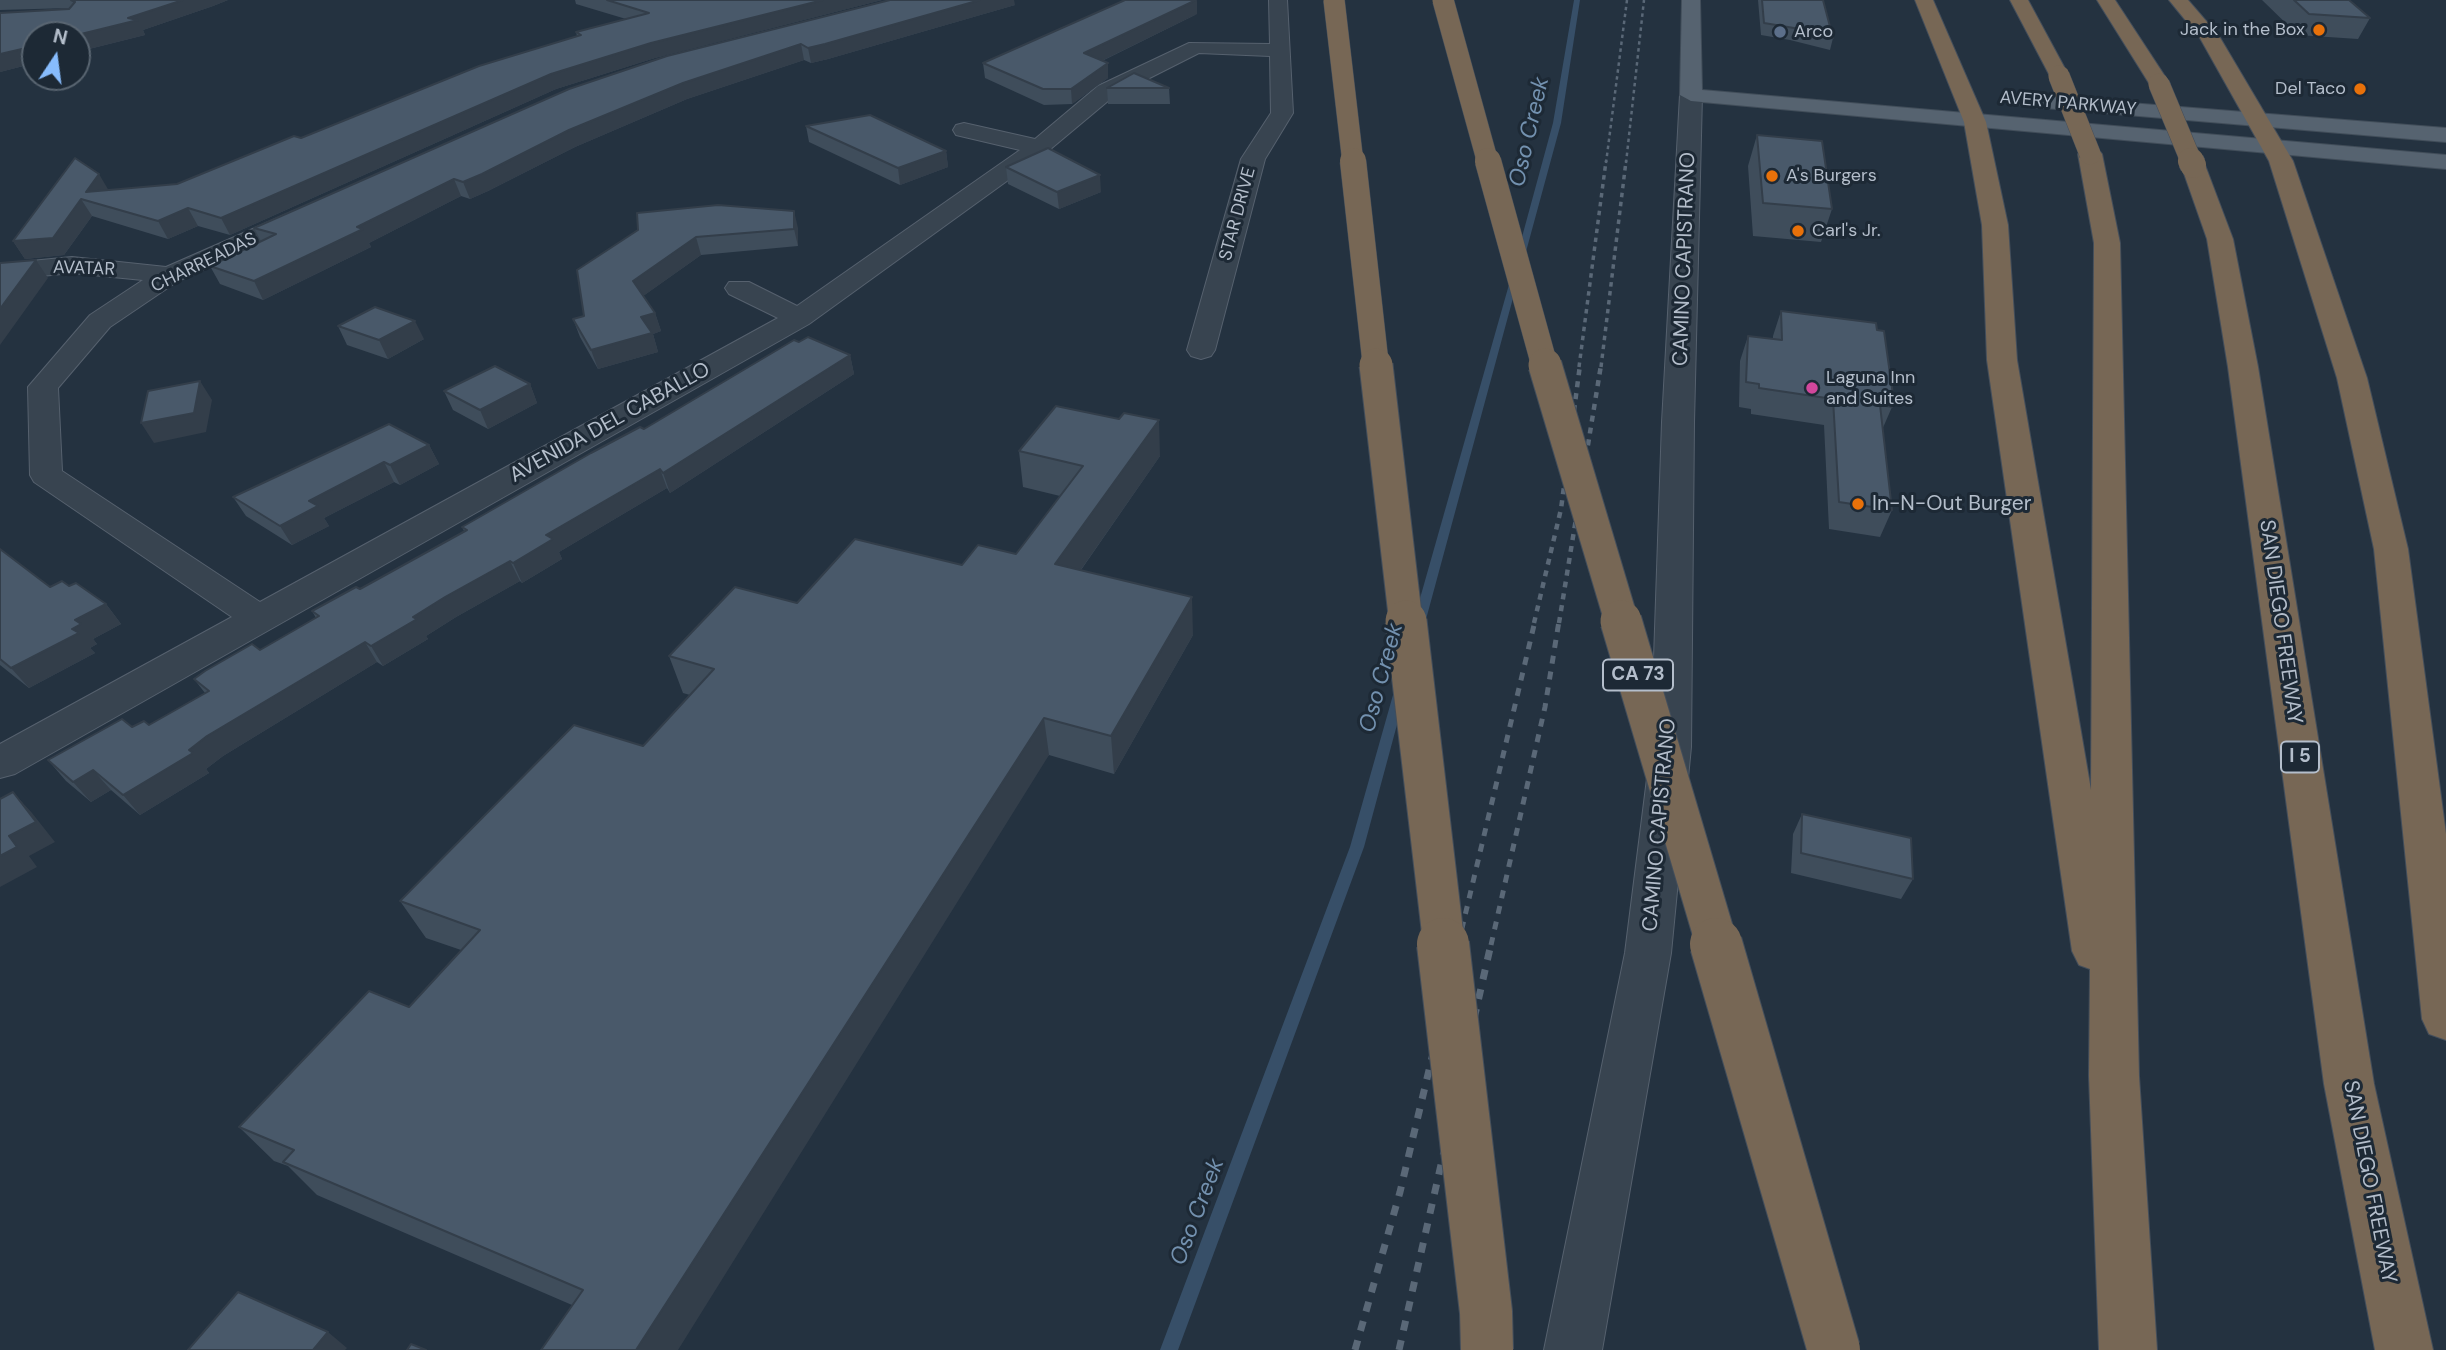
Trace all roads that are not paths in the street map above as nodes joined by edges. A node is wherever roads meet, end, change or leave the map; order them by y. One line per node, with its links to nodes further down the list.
1 (1278, 0): 11 (street, STAR DRIVE)
2 (1334, 0): 34 (highway, bridge)
3 (1443, 0): 36 (highway, CA 73, bridge)
4 (1691, 0): 12 (main road, CAMINO CAPISTRANO)
5 (1924, 0): 15 (highway)
6 (2019, 0): 33 (highway, bridge)
7 (2106, 0): 38 (highway, SAN DIEGO FREEWAY / I 5, bridge)
8 (2178, 0): 17 (highway)
9 (1232, 26): 10 (street, AVENIDA DEL CABALLO)
10 (1196, 47): 11 (street, AVENIDA DEL CABALLO); 21 (street, AVENIDA DEL CABALLO)
11 (1279, 50): 29 (street, STAR DRIVE)
12 (1691, 69): 13 (main road); 16 (main road, CAMINO CAPISTRANO)
13 (1716, 72)
14 (1938, 93): 15 (main road, AVERY PARKWAY)
15 (1964, 95): 17 (main road, AVERY PARKWAY); 18 (highway)
16 (1692, 96): 18 (main road, AVERY PARKWAY); 35 (street, CAMINO CAPISTRANO)
17 (2258, 119): 20 (main road, AVERY PARKWAY); 22 (highway)
18 (1975, 122): 22 (main road, AVERY PARKWAY); 33 (highway)
19 (964, 130): 21 (street)
20 (2446, 135)
21 (1039, 147): 28 (street, AVENIDA DEL CABALLO)
22 (2275, 149): 23 (main road, AVERY PARKWAY); 32 (highway)
23 (2446, 162)
24 (328, 204): 26 (street, CHARREADAS)
25 (0, 272): 26 (street, AVATAR)
26 (169, 275): 30 (street, CHARREADAS)
27 (739, 288): 28 (street)
28 (799, 318): 30 (street, AVENIDA DEL CABALLO)
29 (1201, 350)
30 (258, 618): 31 (street, AVENIDA DEL CABALLO)
31 (0, 763)
32 (2446, 1019)
33 (2114, 1076): 37 (highway)
34 (1487, 1350)
35 (1573, 1350)
36 (1834, 1350)
37 (2127, 1350)
38 (2404, 1350)

